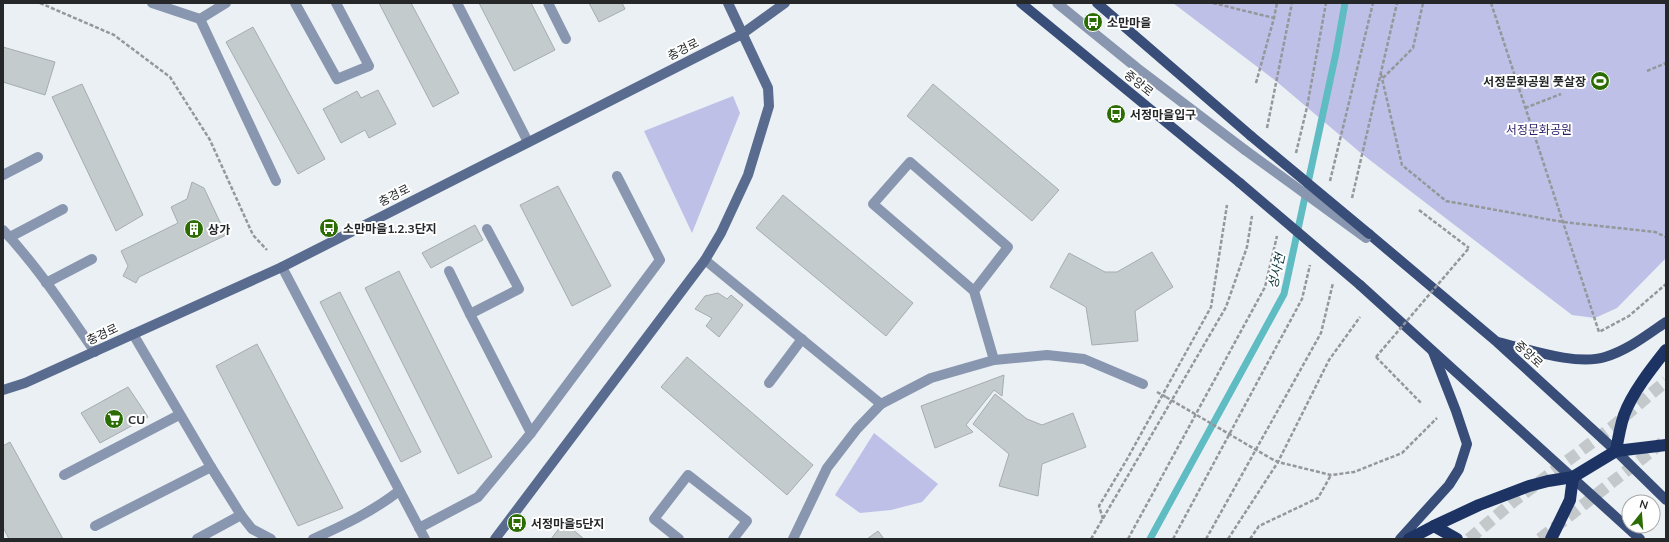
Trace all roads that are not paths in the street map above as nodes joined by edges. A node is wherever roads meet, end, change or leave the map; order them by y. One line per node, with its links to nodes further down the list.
1 (152, 3): 12 (street)
2 (226, 3): 12 (street)
3 (295, 3): 4 (street)
4 (336, 3)
5 (457, 3): 15 (street)
6 (548, 3): 14 (street)
7 (728, 3): 13 (main road)
8 (785, 3): 13 (main road, 충경로)
9 (1021, 3): 35 (main road, 중앙로, bridge)
10 (1057, 3): 23 (street, bridge)
11 (1097, 3): 23 (main road, 중앙로, bridge)
12 (200, 19): 19 (street)
13 (742, 34): 15 (main road, 충경로); 25 (main road)
14 (566, 39)
15 (528, 142): 26 (main road, 충경로)
16 (38, 158): 17 (street)
17 (3, 175)
18 (617, 176): 44 (street)
19 (276, 181)
20 (64, 209): 22 (street)
21 (487, 229): 30 (street)
22 (6, 233): 28 (street)
23 (1368, 236): 34 (main road, 중앙로)
24 (92, 259): 28 (street)
25 (705, 260): 33 (street); 60 (main road)
26 (282, 267): 32 (main road, 충경로); 50 (street)
27 (449, 271): 30 (street)
28 (46, 283): 37 (street)
29 (974, 291): 29 (street); 38 (street)
30 (470, 314): 44 (street)
31 (1666, 322): 34 (main road)
32 (133, 334): 37 (main road, 충경로); 43 (street)
33 (802, 340): 39 (street); 42 (street)
34 (1497, 342): 46 (main road, 중앙로)
35 (1432, 350): 49 (main road); 64 (main road)
36 (1666, 350): 46 (highway)
37 (95, 352): 41 (main road, 충경로)
38 (994, 360): 40 (street); 42 (street)
39 (769, 383)
40 (1143, 384)
41 (3, 390)
42 (881, 404): 63 (street)
43 (179, 415): 47 (street); 48 (street)
44 (531, 433): 55 (street)
45 (1666, 445): 46 (highway)
46 (1616, 452): 49 (highway); 51 (main road, 중앙로)
47 (211, 468): 52 (street); 53 (street)
48 (64, 475)
49 (1573, 477): 54 (highway); 67 (highway); 68 (main road)
50 (399, 491): 55 (street); 56 (street)
51 (1666, 500)
52 (241, 515): 57 (street); 58 (street)
53 (95, 526)
54 (1434, 526): 65 (highway); 66 (highway)
55 (419, 528): 59 (street)
56 (317, 538)
57 (197, 539)
58 (271, 539)
59 (425, 539)
60 (495, 539)
61 (678, 539): 62 (street)
62 (732, 539)
63 (793, 539)
64 (1400, 539)
65 (1409, 539)
66 (1457, 539)
67 (1551, 539)
68 (1640, 539)

